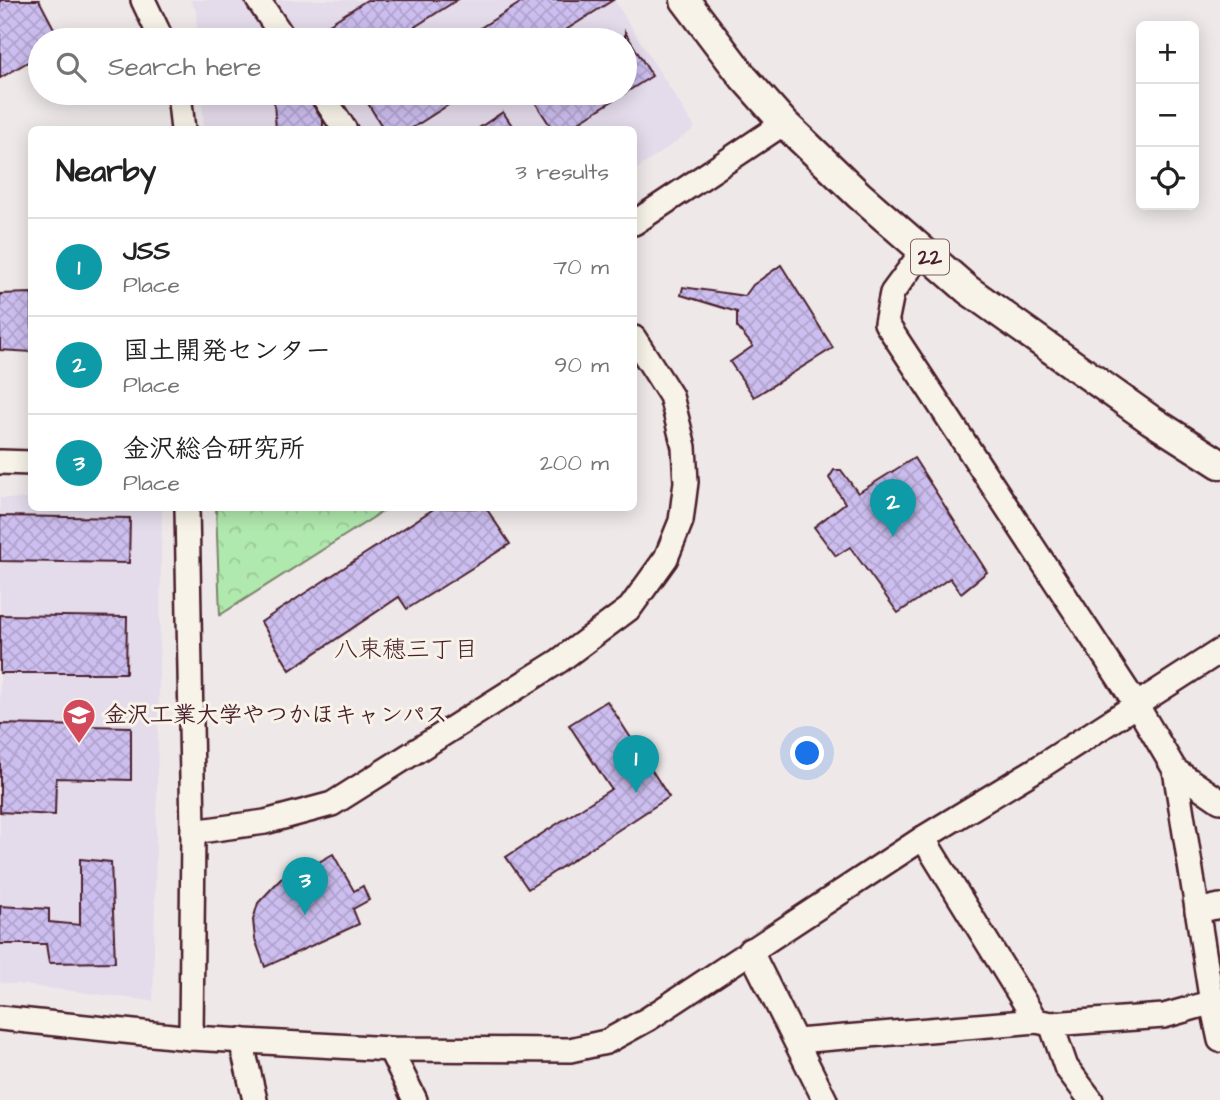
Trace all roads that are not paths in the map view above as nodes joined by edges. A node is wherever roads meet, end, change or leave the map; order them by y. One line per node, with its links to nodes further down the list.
1 (143, 0): 4 (street)
2 (258, 0): 5 (street)
3 (685, 0): 8 (main road, 22)
4 (156, 28)
5 (277, 28)
6 (180, 105): 9 (street)
7 (329, 105): 10 (street)
8 (784, 123): 11 (street); 12 (main road, 22)
9 (183, 126)
10 (342, 126)
11 (637, 221)
12 (923, 251): 16 (main road, 22); 19 (street)
13 (637, 343): 22 (street)
14 (0, 462): 15 (street)
15 (28, 463)
16 (1220, 464)
17 (187, 511): 22 (street)
18 (1220, 651): 19 (street)
19 (1136, 704): 20 (street); 23 (street)
20 (1175, 770): 21 (street); 24 (street)
21 (1220, 801)
22 (193, 832): 29 (street)
23 (923, 838): 25 (street); 28 (street)
24 (1209, 908): 26 (street)
25 (750, 950): 32 (street); 33 (street)
26 (1216, 1001): 28 (street); 31 (street)
27 (0, 1018): 29 (street)
28 (1043, 1023): 32 (street); 37 (street)
29 (191, 1038): 30 (street)
30 (241, 1040): 33 (street); 34 (street)
31 (1220, 1040)
32 (797, 1041): 36 (street)
33 (390, 1049): 35 (street)
34 (255, 1100)
35 (415, 1100)
36 (825, 1100)
37 (1091, 1100)

